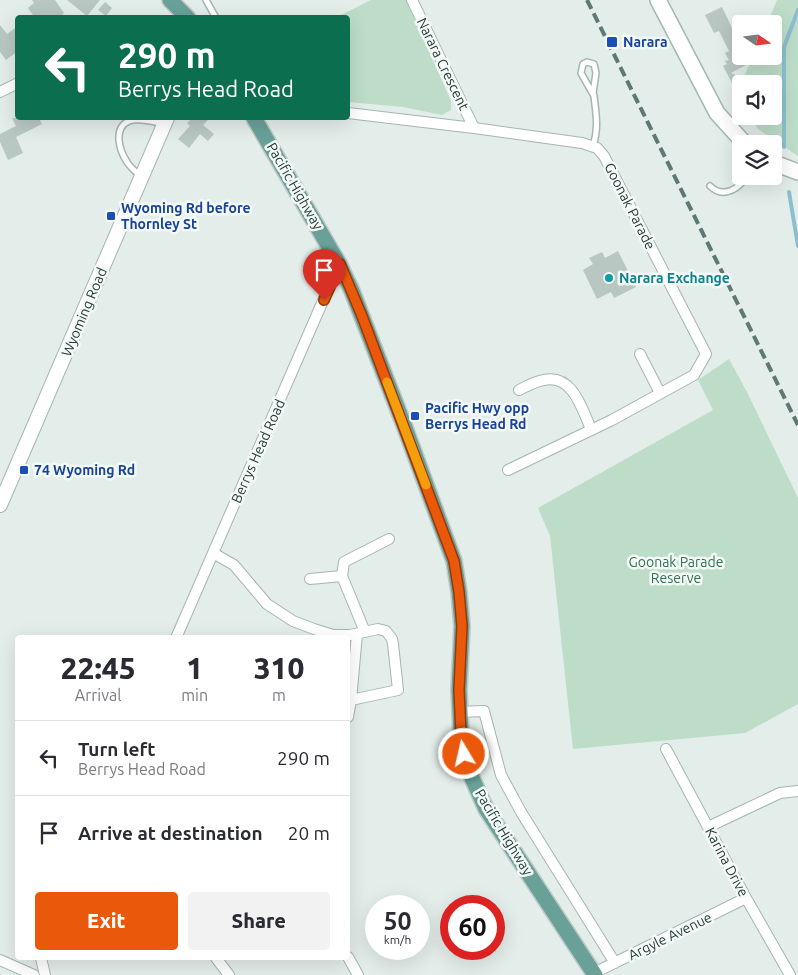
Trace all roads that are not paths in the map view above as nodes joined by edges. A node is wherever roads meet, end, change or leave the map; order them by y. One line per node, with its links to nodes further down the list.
1 (170, 0): 6 (main road)
2 (178, 0): 7 (main road)
3 (206, 0): 8 (lane)
4 (412, 0): 15 (street, Narara Crescent)
5 (658, 0): 16 (main road)
6 (186, 15)
7 (187, 15)
8 (214, 15)
9 (15, 84): 10 (street)
10 (0, 92)
11 (594, 96): 11 (lane); 17 (lane)
12 (350, 114): 15 (street)
13 (255, 120): 23 (main road, Pacific Highway)
14 (166, 121): 20 (street, Wyoming Road); 20 (lane)
15 (474, 128): 17 (street)
16 (737, 135)
17 (593, 146): 26 (street, Goonak Parade)
18 (782, 166): 19 (main road)
19 (798, 172)
20 (142, 177): 29 (street, Wyoming Road)
21 (741, 185): 22 (lane)
22 (710, 186)
23 (340, 264): 31 (street, Berrys Head Road); 40 (main road, Pacific Highway)
24 (640, 354): 26 (street)
25 (519, 390): 27 (street)
26 (660, 393): 27 (street, Goonak Parade)
27 (591, 429): 28 (street, Goonak Parade)
28 (508, 470)
29 (0, 505)
30 (389, 539): 32 (street)
31 (213, 554): 35 (street, Berrys Head Road); 36 (street)
32 (342, 576): 33 (street); 34 (street)
33 (310, 579)
34 (361, 633): 37 (street); 38 (street); 38 (street)
35 (177, 635)
36 (336, 635)
37 (348, 635)
38 (352, 700): 39 (street)
39 (350, 708)
40 (459, 712): 49 (street); 50 (main road, Pacific Highway)
41 (666, 749): 43 (street, Karina Drive)
42 (798, 792): 43 (street)
43 (708, 827): 44 (street, Karina Drive)
44 (746, 898): 49 (street, Argyle Avenue); 55 (street, Karina Drive)
45 (0, 960): 51 (street)
46 (41, 960): 52 (street)
47 (218, 960): 53 (street)
48 (350, 960): 54 (street)
49 (615, 963): 50 (street, Argyle Avenue)
50 (595, 974)
51 (34, 975)
52 (45, 975)
53 (229, 975)
54 (358, 975)
55 (790, 975)

